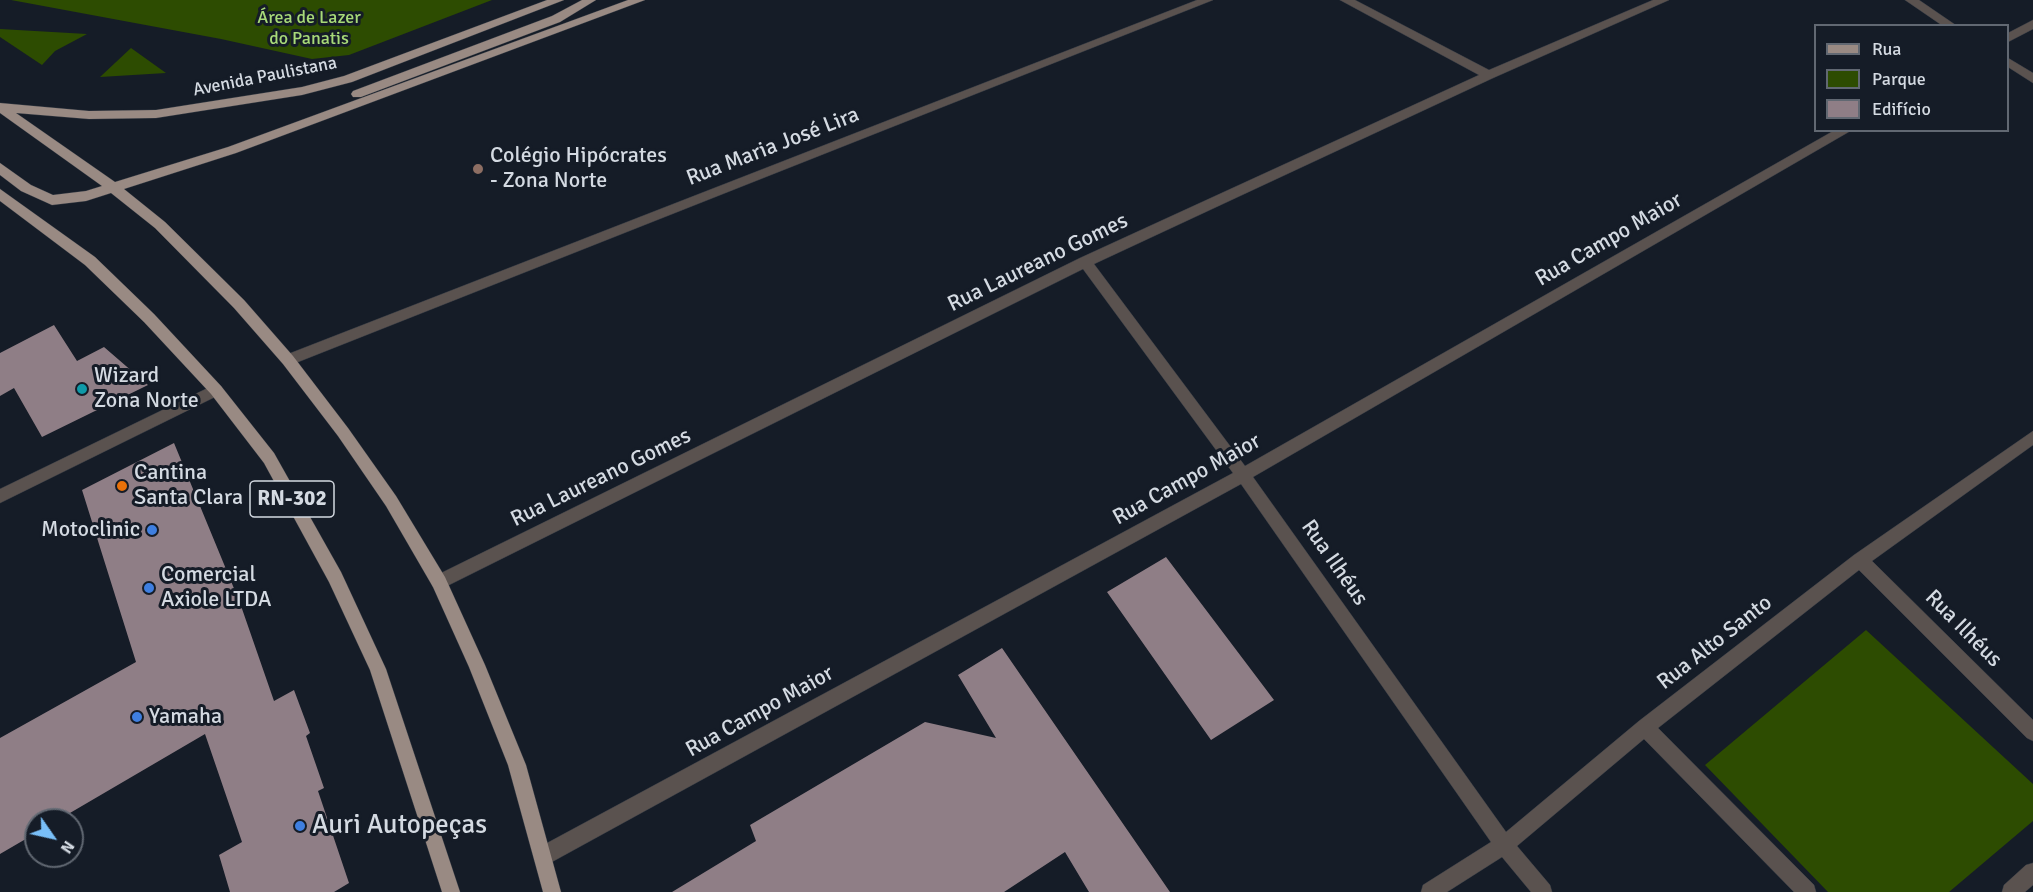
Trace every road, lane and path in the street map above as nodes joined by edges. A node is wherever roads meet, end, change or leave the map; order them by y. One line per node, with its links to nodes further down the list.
1 (558, 0): 14 (main road, Avenida Paulistana)
2 (590, 0): 15 (main road)
3 (639, 0): 15 (main road)
4 (1207, 0): 21 (street, Rua Maria José Lira)
5 (1346, 0): 12 (street)
6 (1663, 0): 12 (street, Rua Laureano Gomes)
7 (1911, 0): 8 (street)
8 (1949, 24)
9 (2033, 24): 10 (street)
10 (2009, 37)
11 (2009, 63): 13 (street)
12 (1489, 75): 20 (street, Rua Laureano Gomes)
13 (2033, 79)
14 (0, 107): 18 (main road)
15 (291, 129): 18 (main road)
16 (1843, 132): 24 (street, Rua Campo Maior)
17 (0, 168): 18 (main road)
18 (114, 188): 21 (main road)
19 (0, 194): 22 (main road, RN-302)
20 (1085, 262): 24 (street, Rua Ilhéus); 27 (street, Rua Laureano Gomes)
21 (288, 360): 27 (main road)
22 (216, 390): 25 (street); 33 (main road, RN-302)
23 (2033, 437): 26 (street, Rua Alto Santo)
24 (1242, 476): 30 (street, Rua Ilhéus); 31 (street, Rua Campo Maior)
25 (0, 496)
26 (1860, 560): 28 (street, Rua Alto Santo); 29 (street, Rua Ilhéus)
27 (439, 582): 31 (main road)
28 (1645, 727): 30 (street, Rua Alto Santo); 37 (street)
29 (2033, 732)
30 (1504, 845): 35 (street, Rua Alto Santo); 36 (street, Rua Ilhéus)
31 (543, 856): 34 (main road)
32 (2033, 872): 38 (street)
33 (451, 892)
34 (552, 892)
35 (1430, 892)
36 (1543, 892)
37 (1808, 892)
38 (2011, 892)

